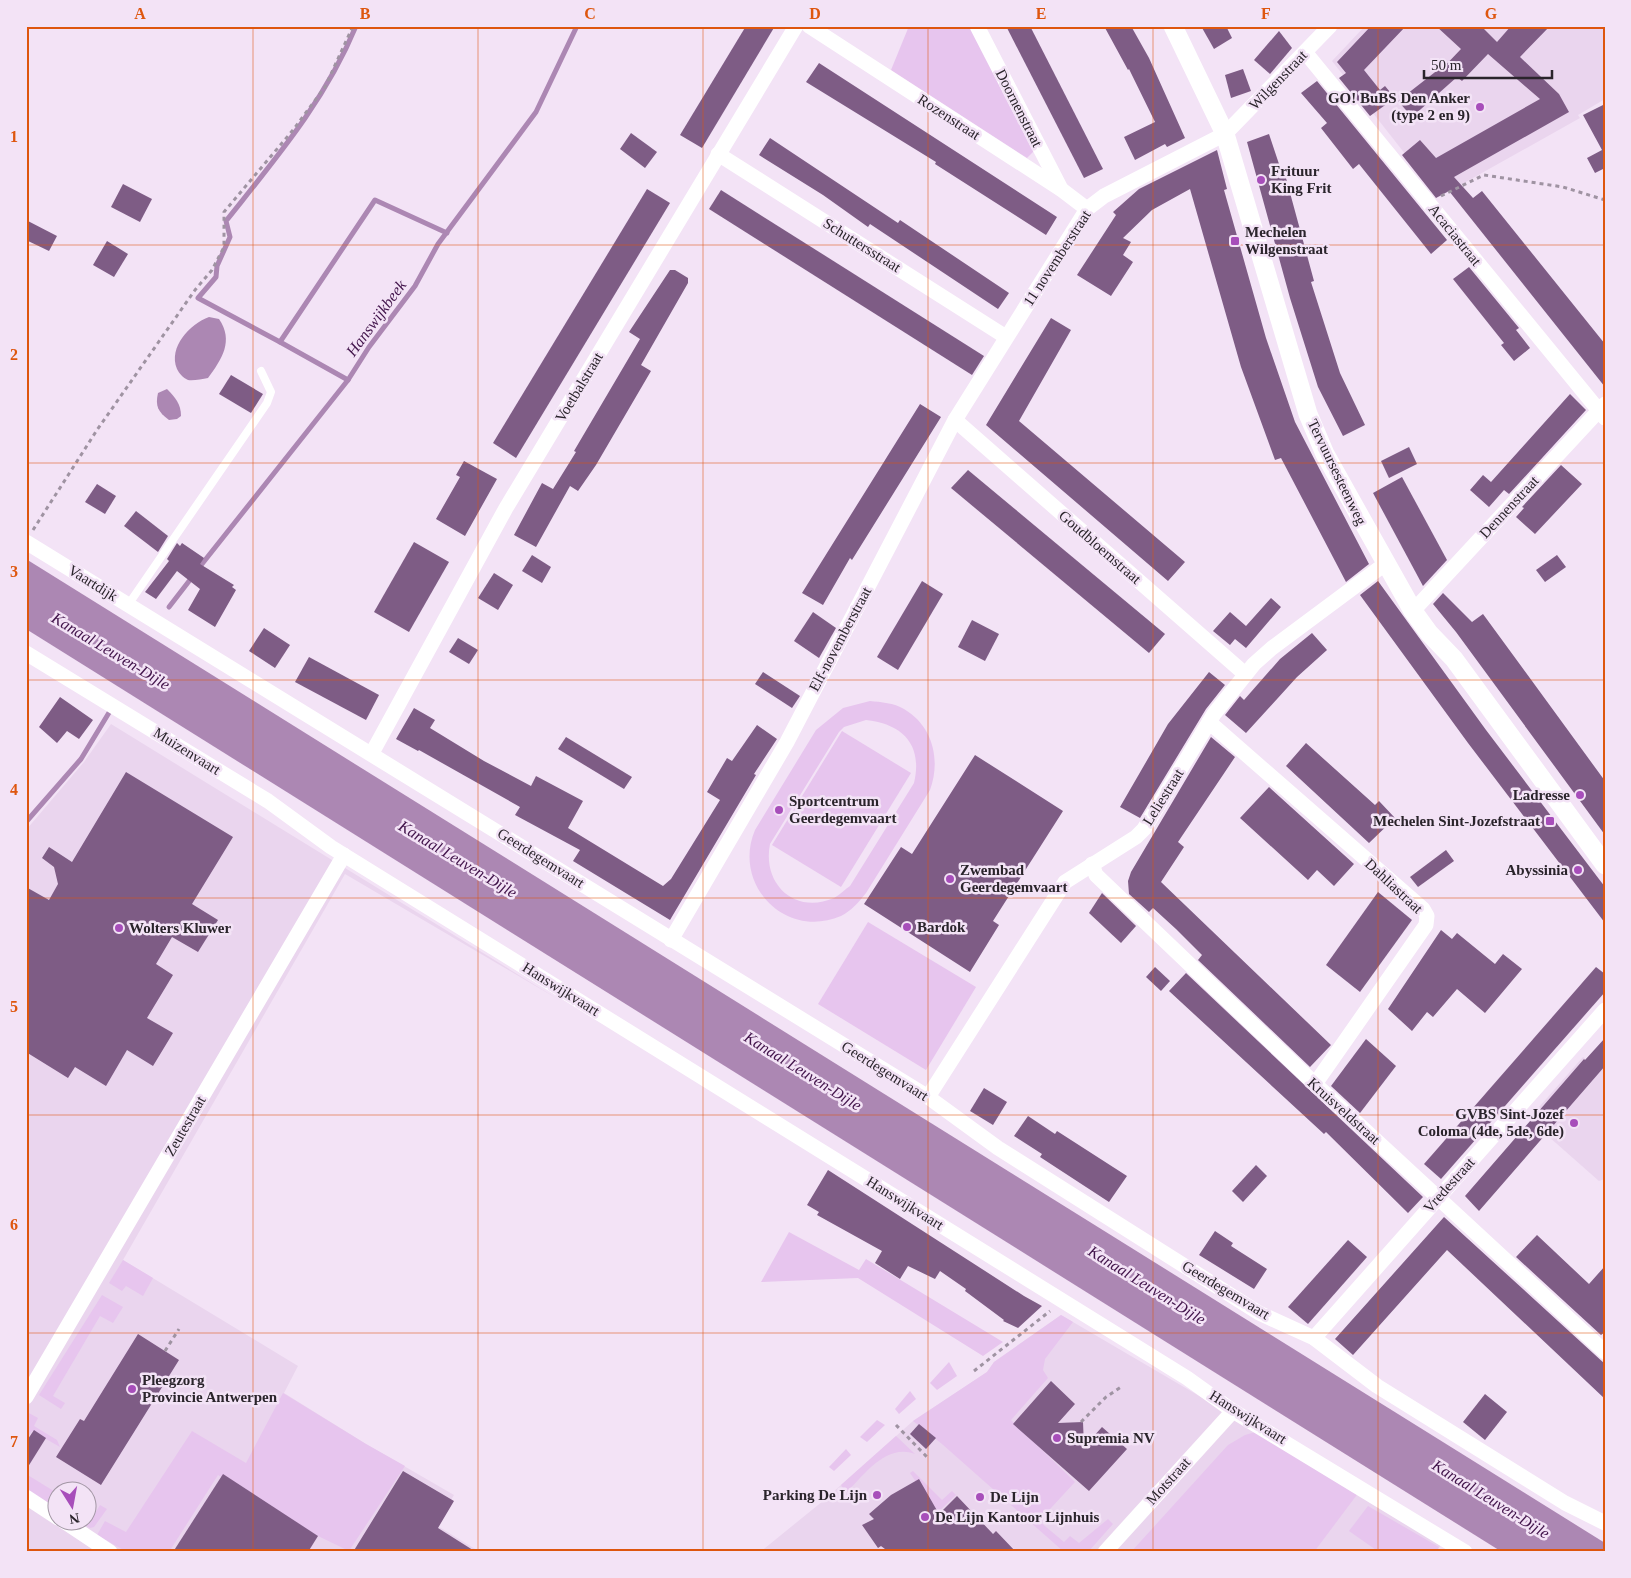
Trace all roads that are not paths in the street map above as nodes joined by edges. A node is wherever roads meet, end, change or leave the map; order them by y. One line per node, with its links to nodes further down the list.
1 (796, 26): 8 (street, Voetbalstraat)
2 (809, 26): 9 (street, Rozenstraat)
3 (977, 26): 9 (street, Doornenstraat)
4 (1173, 26): 7 (street, Tervuursesteenweg)
5 (1330, 26): 6 (street, Wilgenstraat)
6 (1306, 52): 7 (street, Wilgenstraat); 13 (street, Acaciastraat)
7 (1225, 134): 10 (street, 11 novemberstraat); 16 (street, Tervuursesteenweg)
8 (718, 154): 11 (street, Schuttersstraat); 23 (street, Voetbalstraat)
9 (1062, 190): 10 (street, Rozenstraat)
10 (1087, 209): 11 (street, 11 novemberstraat)
11 (1006, 336): 14 (street, Elf-novemberstraat)
12 (262, 371): 17 (lane)
13 (1603, 411): 18 (street, Dennenstraat)
14 (955, 420): 21 (street, Goudbloemstraat); 27 (street, Elf-novemberstraat)
15 (28, 538): 17 (street, Vaartdijk)
16 (1385, 564): 18 (street, Tervuursesteenweg); 21 (street, Leliestraat)
17 (128, 605): 19 (street, Vaartdijk)
18 (1413, 611): 26 (street, Tervuursesteenweg)
19 (160, 625): 23 (street, Geerdegemvaart)
20 (26, 653): 24 (street, Muizenvaart)
21 (1245, 674): 22 (street, Leliestraat)
22 (1209, 722): 25 (street, Leliestraat); 29 (street, Dahliastraat)
23 (372, 753): 27 (street, Geerdegemvaart)
24 (344, 855): 34 (street, Zeutestraat); 35 (street, Hanswijkvaart)
25 (1092, 864): 29 (street, Kruisveldstraat); 30 (street, Leliestraat)
26 (1605, 865)
27 (671, 940): 30 (street, Geerdegemvaart)
28 (1605, 1010): 31 (street, Vredestraat)
29 (1314, 1084): 31 (street, Kruisveldstraat)
30 (928, 1097): 32 (street, Geerdegemvaart)
31 (1438, 1197): 32 (street, Vredestraat); 33 (street, Kruisveldstraat)
32 (1314, 1338): 38 (street, Geerdegemvaart)
33 (1605, 1352)
34 (26, 1397)
35 (1233, 1411): 41 (street, Motstraat); 42 (street, Hanswijkvaart)
36 (26, 1497): 37 (street)
37 (48, 1511)
38 (1605, 1523)
39 (77, 1530): 40 (street)
40 (110, 1552)
41 (1105, 1552)
42 (1465, 1552)

